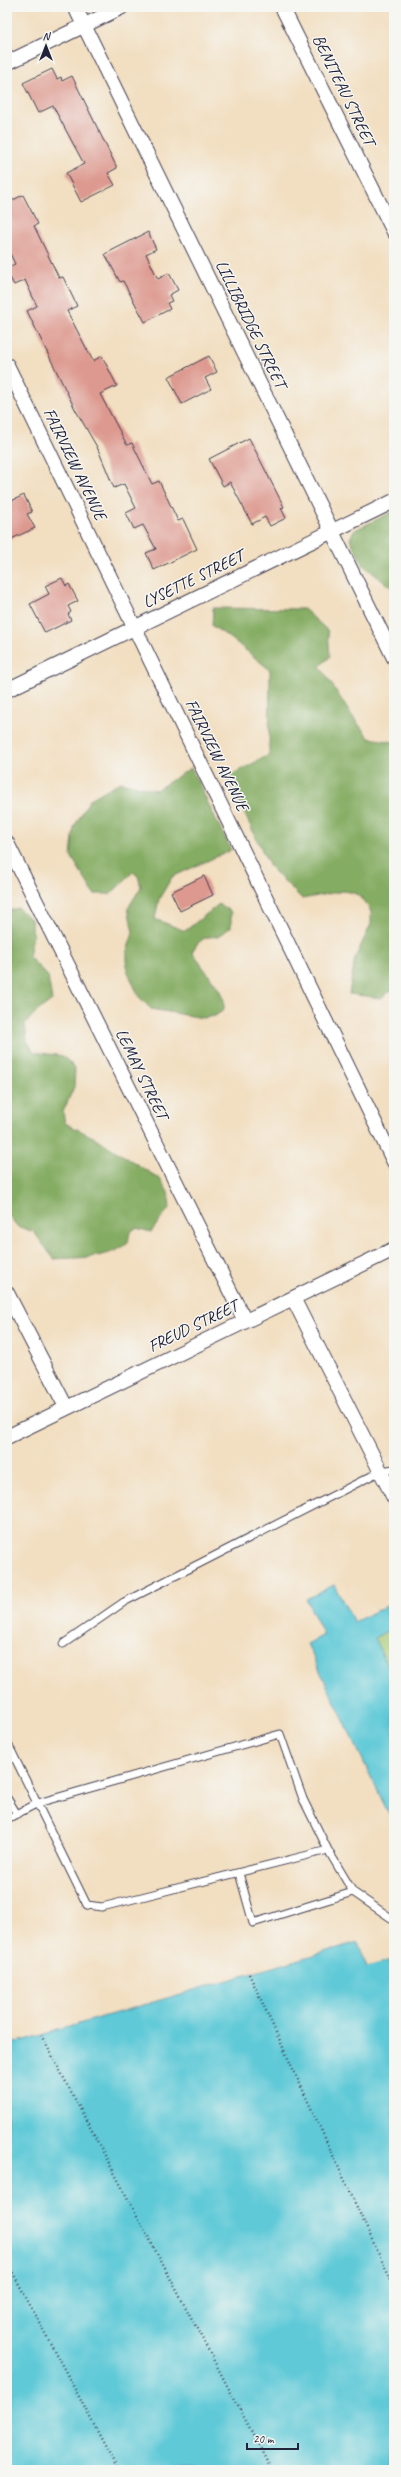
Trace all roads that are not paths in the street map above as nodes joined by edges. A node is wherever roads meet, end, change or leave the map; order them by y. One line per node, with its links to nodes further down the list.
1 (75, 7): 4 (street, LILLIBRIDGE STREET)
2 (122, 7): 4 (street)
3 (282, 7): 6 (street, BENITEAU STREET)
4 (84, 26): 5 (street); 9 (street, LILLIBRIDGE STREET)
5 (7, 63)
6 (394, 232)
7 (7, 365): 10 (street, FAIRVIEW AVENUE)
8 (394, 501): 9 (street, LYSETTE STREET)
9 (333, 530): 10 (street, LYSETTE STREET); 11 (street, LILLIBRIDGE STREET)
10 (136, 628): 12 (street, LYSETTE STREET); 14 (street, FAIRVIEW AVENUE)
11 (394, 658)
12 (7, 690)
13 (7, 843): 18 (street, LEMAY STREET)
14 (394, 1162)
15 (394, 1249): 17 (street, FREUD STREET)
16 (7, 1294): 19 (street)
17 (293, 1298): 18 (street, FREUD STREET); 21 (street)
18 (244, 1321): 19 (street, FREUD STREET)
19 (66, 1407): 20 (street, FREUD STREET)
20 (7, 1437)
21 (387, 1470): 22 (street); 23 (lane)
22 (394, 1498)
23 (63, 1644)
24 (7, 1742): 26 (lane)
25 (7, 1798): 27 (lane)
26 (38, 1803): 27 (lane); 29 (lane); 30 (lane)
27 (16, 1814): 28 (lane)
28 (7, 1819)
29 (328, 1850): 30 (lane); 31 (lane)
30 (239, 1873): 31 (lane)
31 (353, 1892): 32 (lane)
32 (394, 1920)

